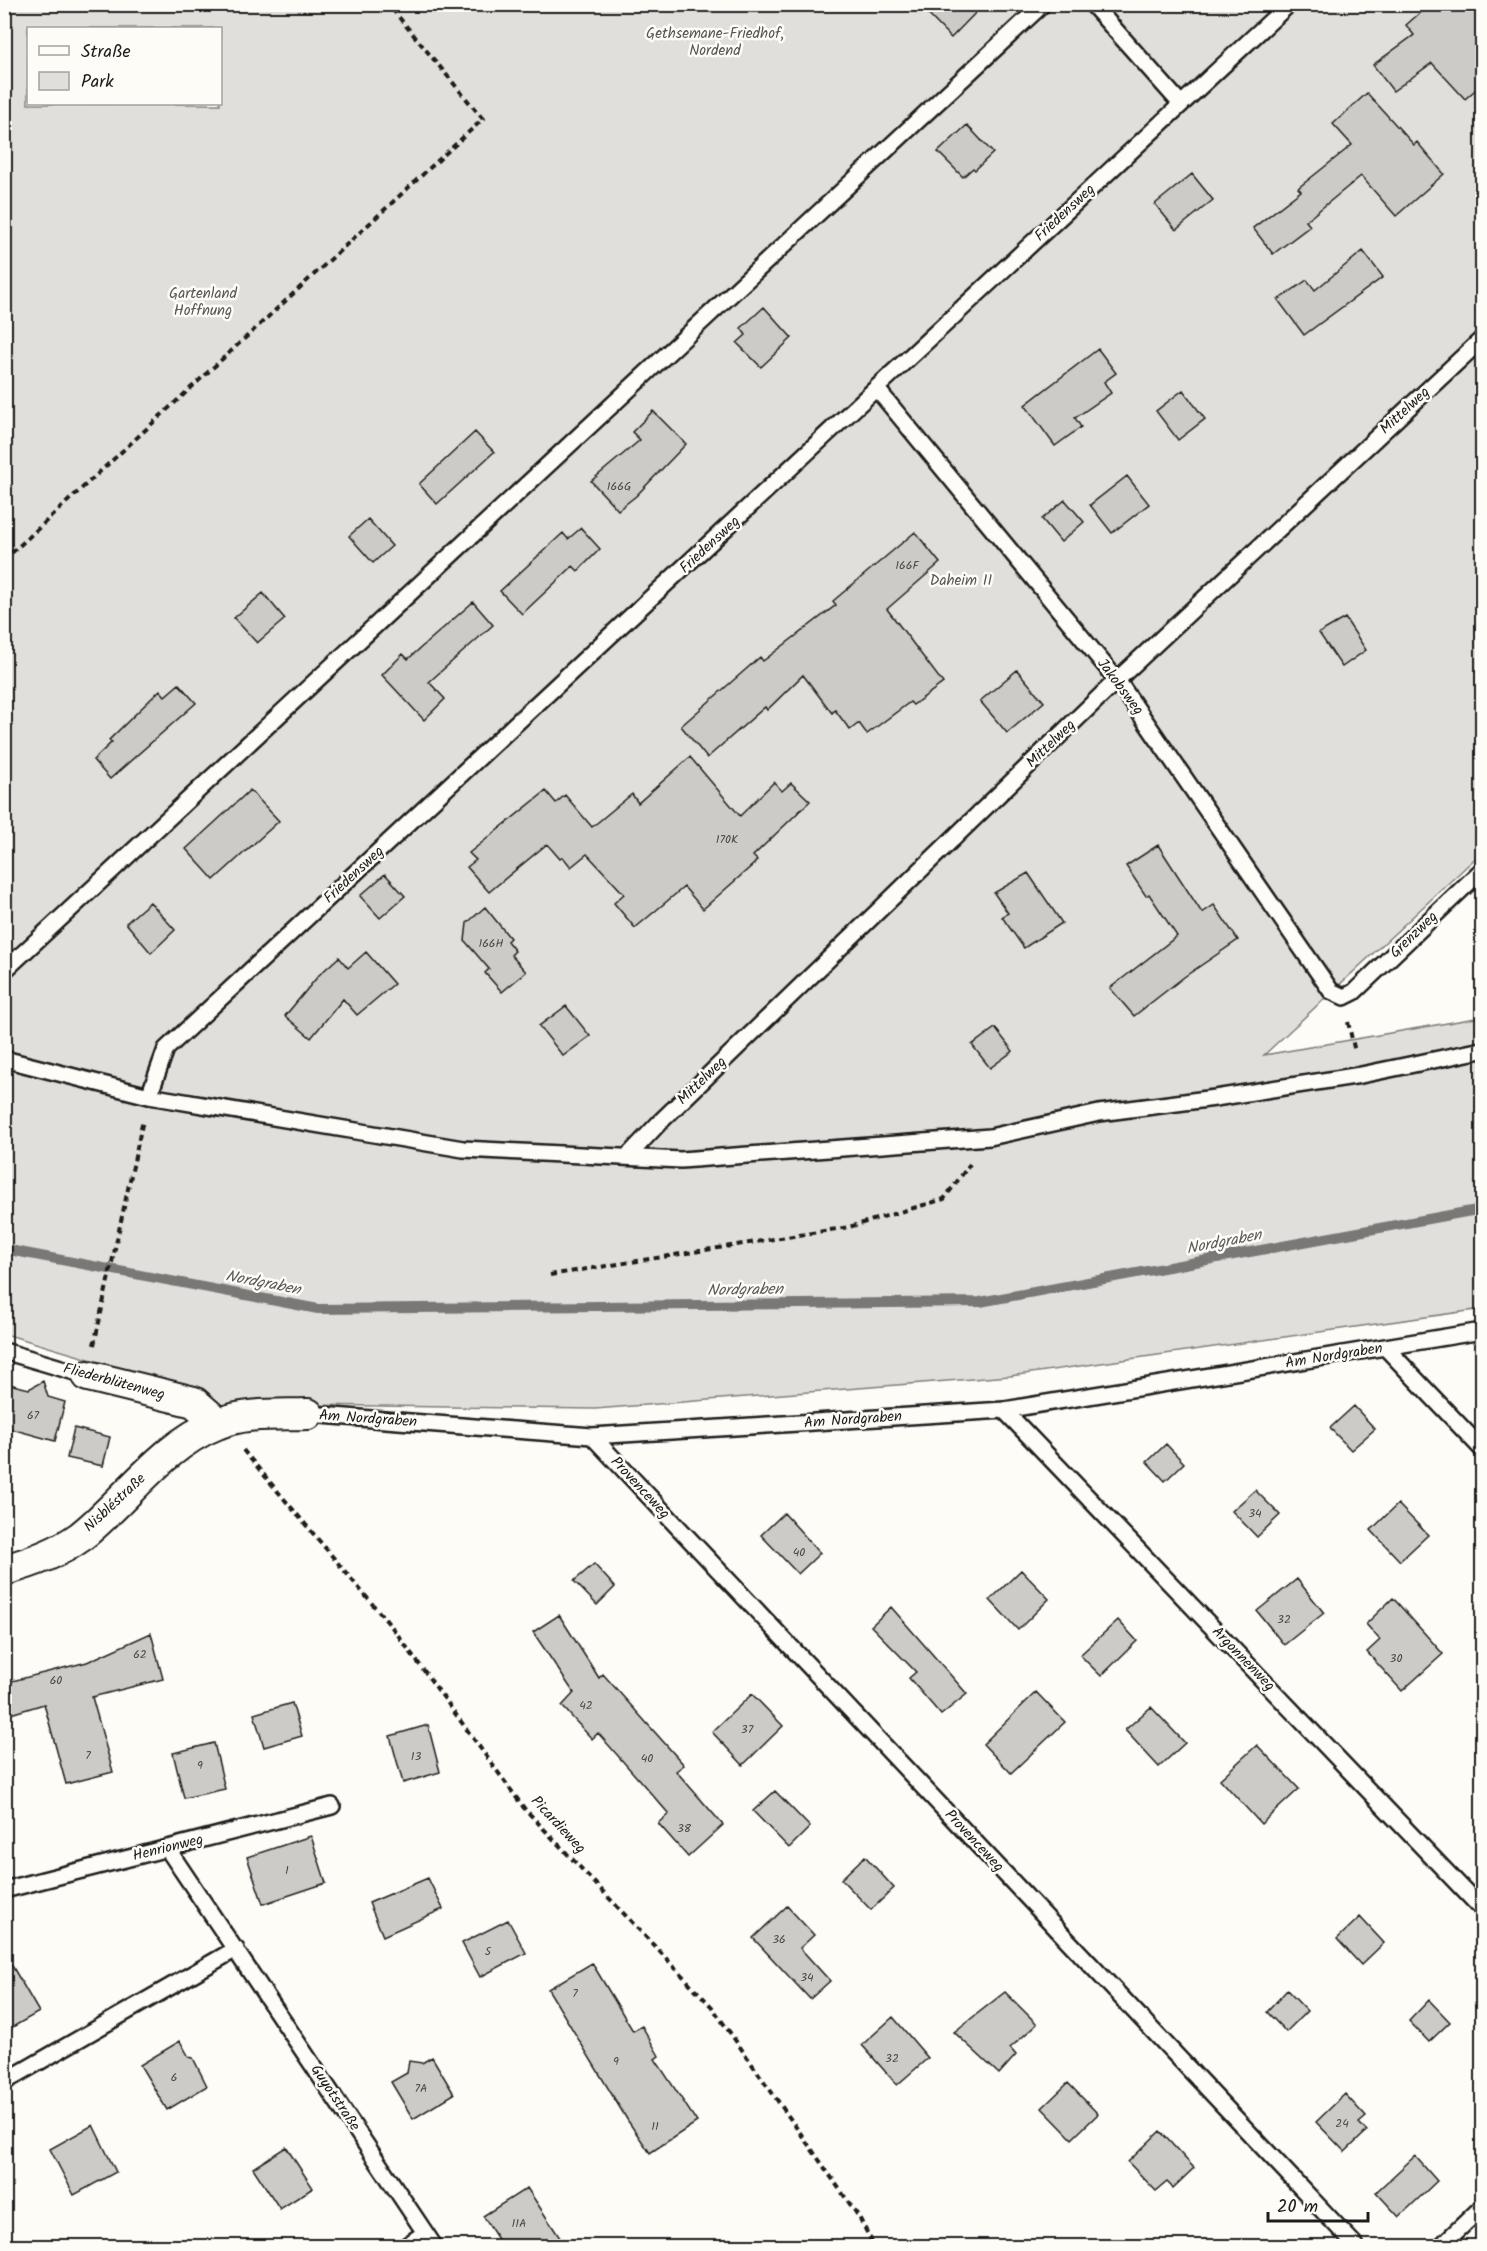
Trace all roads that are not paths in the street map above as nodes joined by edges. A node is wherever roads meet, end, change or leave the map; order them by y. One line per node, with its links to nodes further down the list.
1 (1043, 4): 9 (lane)
2 (1092, 4): 4 (lane)
3 (1289, 4): 4 (lane, Friedensweg)
4 (1181, 104): 6 (lane, Friedensweg)
5 (1482, 339): 7 (lane, Mittelweg)
6 (877, 389): 7 (lane, Jakobsweg); 13 (lane, Friedensweg)
7 (1117, 680): 10 (lane, Jakobsweg); 14 (lane, Mittelweg)
8 (1482, 870): 10 (lane, Grenzweg)
9 (4, 971)
10 (1344, 997)
11 (1482, 1050): 14 (lane)
12 (4, 1059): 13 (lane)
13 (149, 1096): 14 (lane)
14 (628, 1156)
15 (1482, 1331): 16 (lane, Am Nordgraben)
16 (1386, 1348): 19 (lane, Am Nordgraben); 23 (lane)
17 (4, 1351): 18 (lane, Fliederblütenweg)
18 (88, 1376): 21 (street, Fliederblütenweg)
19 (1004, 1410): 22 (lane, Am Nordgraben); 28 (lane, Argonnenweg)
20 (308, 1414): 21 (street, Am Nordgraben); 22 (lane, Am Nordgraben)
21 (218, 1423): 24 (street, Nisbléstraße)
22 (592, 1436): 34 (lane, Provenceweg)
23 (1482, 1449)
24 (4, 1570)
25 (332, 1806): 26 (lane, Henrionweg)
26 (167, 1848): 27 (lane, Henrionweg); 29 (lane, Guyotstraße)
27 (4, 1890)
28 (1482, 1909)
29 (236, 1949): 30 (lane); 32 (lane, Guyotstraße)
30 (4, 2082)
31 (1482, 2207): 35 (lane)
32 (430, 2240): 33 (lane)
33 (406, 2247)
34 (1356, 2247)
35 (1441, 2247)

